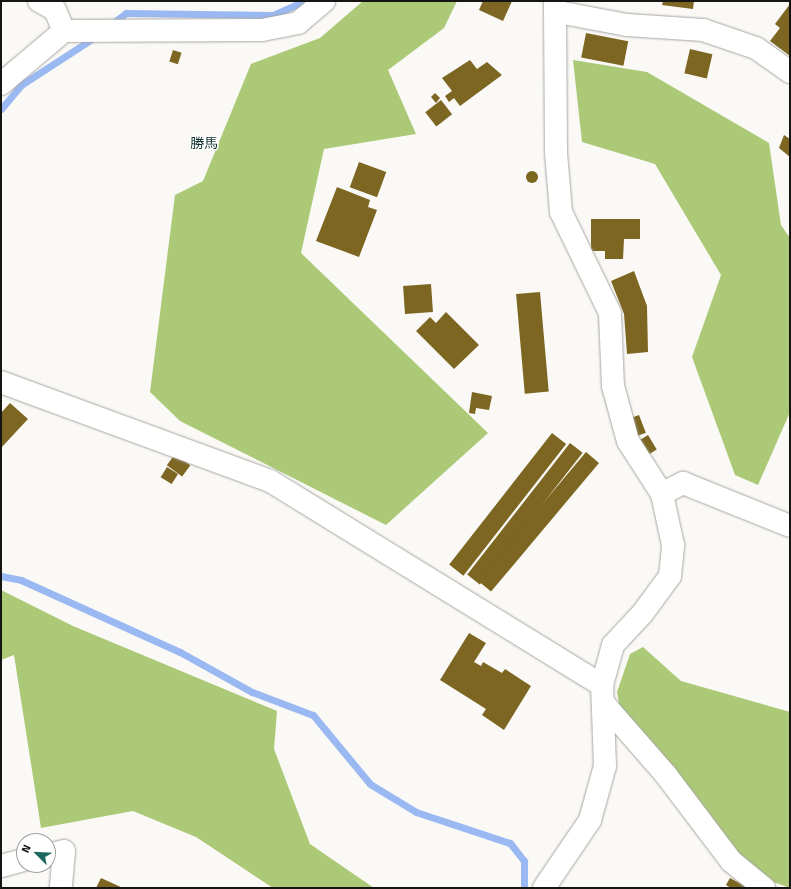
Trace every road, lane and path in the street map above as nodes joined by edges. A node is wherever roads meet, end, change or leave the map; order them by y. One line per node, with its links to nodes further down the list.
1 (39, 1): 4 (street)
2 (324, 1): 4 (street)
3 (556, 6): 5 (street); 8 (street)
4 (64, 31): 6 (street)
5 (790, 72)
6 (1, 84)
7 (1, 382): 10 (street)
8 (662, 494): 9 (street); 10 (street)
9 (790, 526)
10 (603, 695): 15 (street); 16 (street)
11 (56, 853): 14 (street)
12 (16, 862): 13 (street)
13 (1, 866)
14 (61, 888)
15 (544, 888)
16 (764, 888)

